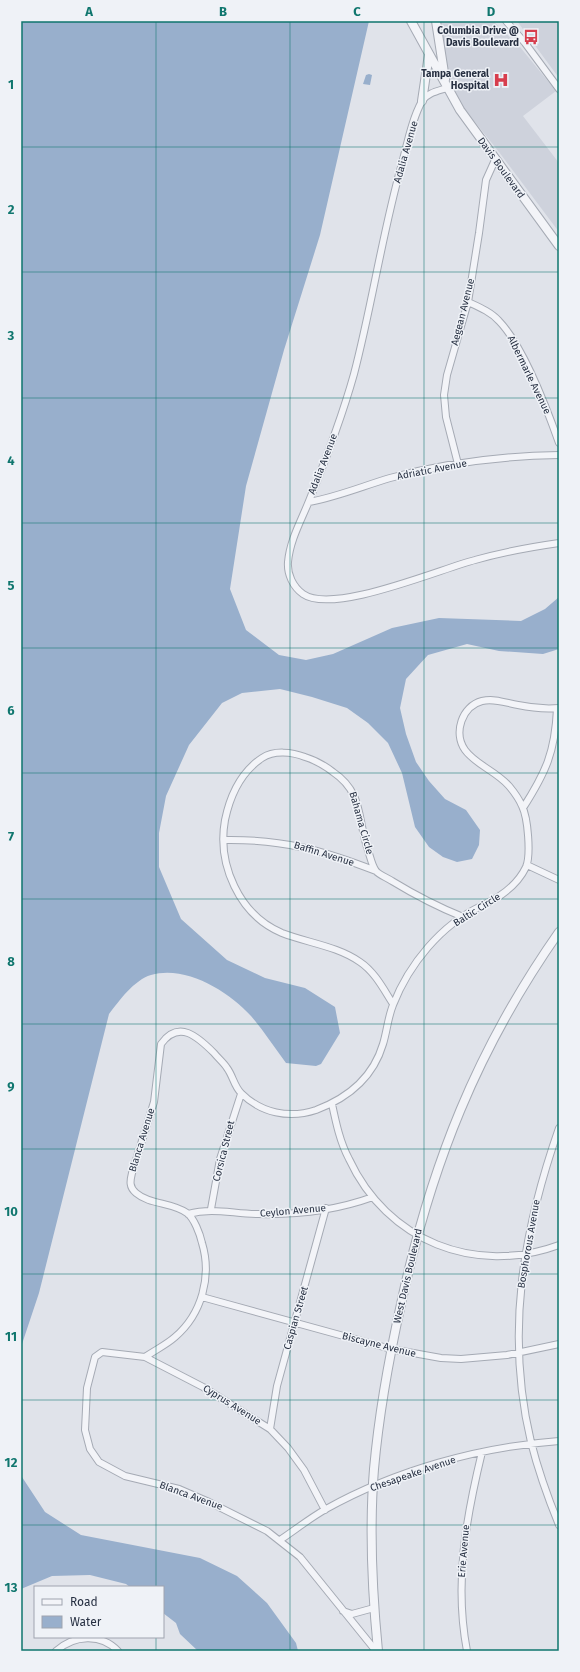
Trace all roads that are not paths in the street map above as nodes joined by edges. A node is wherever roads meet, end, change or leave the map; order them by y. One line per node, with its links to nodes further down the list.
1 (411, 21): 4 (street, Davis Boulevard)
2 (436, 21): 5 (street, Davis Boulevard)
3 (506, 21): 6 (street)
4 (429, 53): 5 (street, Davis Boulevard); 7 (street)
5 (446, 88): 7 (street); 8 (street, Davis Boulevard)
6 (559, 90)
7 (422, 101): 14 (street, Adalia Avenue)
8 (495, 160): 9 (street, Davis Boulevard); 10 (street, Aegean Avenue)
9 (559, 246)
10 (468, 302): 11 (street, Albermarle Avenue); 13 (street, Aegean Avenue)
11 (559, 442)
12 (559, 455): 13 (street, Adriatic Avenue)
13 (458, 464): 14 (street, Adriatic Avenue)
14 (309, 502): 15 (street, Adalia Avenue)
15 (559, 543)
16 (558, 708): 17 (street); 17 (street)
17 (523, 808): 19 (street)
18 (224, 840): 20 (street, Baffin Avenue); 20 (street, Bahama Circle); 24 (street, Bahama Circle)
19 (527, 865): 21 (street); 22 (street, Baltic Circle)
20 (376, 871): 22 (street)
21 (559, 880)
22 (463, 917): 24 (street, Baltic Circle)
23 (559, 932): 32 (street, West Davis Boulevard)
24 (393, 1004): 26 (street, Baltic Circle)
25 (241, 1094): 26 (street, Baltic Circle); 30 (street, Corsica Street); 31 (street, Blanca Avenue)
26 (332, 1104): 28 (street)
27 (559, 1128): 34 (street, Bosphorous Avenue)
28 (373, 1197): 29 (street, Ceylon Avenue); 32 (street)
29 (326, 1208): 30 (street, Ceylon Avenue); 36 (street, Caspian Street)
30 (211, 1209): 31 (street, Ceylon Avenue)
31 (188, 1214): 35 (street)
32 (417, 1235): 34 (street); 38 (street, West Davis Boulevard)
33 (559, 1245): 34 (street)
34 (525, 1256): 40 (street, Bosphorous Avenue)
35 (202, 1297): 36 (street, Biscayne Avenue); 41 (street)
36 (294, 1323): 38 (street, Biscayne Avenue); 42 (street, Caspian Street)
37 (559, 1344): 40 (street, Biscayne Avenue)
38 (391, 1349): 40 (street, Biscayne Avenue); 46 (street, West Davis Boulevard)
39 (102, 1352): 41 (street, Cyprus Avenue); 49 (street, Blanca Avenue)
40 (519, 1353): 44 (street, Bosphorous Avenue)
41 (145, 1357): 42 (street, Cyprus Avenue)
42 (270, 1429): 47 (street, Cyprus Avenue)
43 (559, 1441): 44 (street, Chesapeake Avenue)
44 (531, 1443): 45 (street, Chesapeake Avenue); 48 (street, Bosphorous Avenue)
45 (482, 1452): 46 (street, Chesapeake Avenue); 55 (street, Erie Avenue)
46 (373, 1487): 47 (street, Chesapeake Avenue); 50 (street, West Davis Boulevard)
47 (325, 1510): 49 (street, Chesapeake Avenue)
48 (559, 1525)
49 (280, 1540): 51 (street, Blanca Avenue)
50 (374, 1608): 51 (street); 54 (street, West Davis Boulevard)
51 (342, 1611): 54 (street, Blanca Avenue)
52 (56, 1651): 53 (street)
53 (118, 1651)
54 (377, 1651)
55 (467, 1651)

